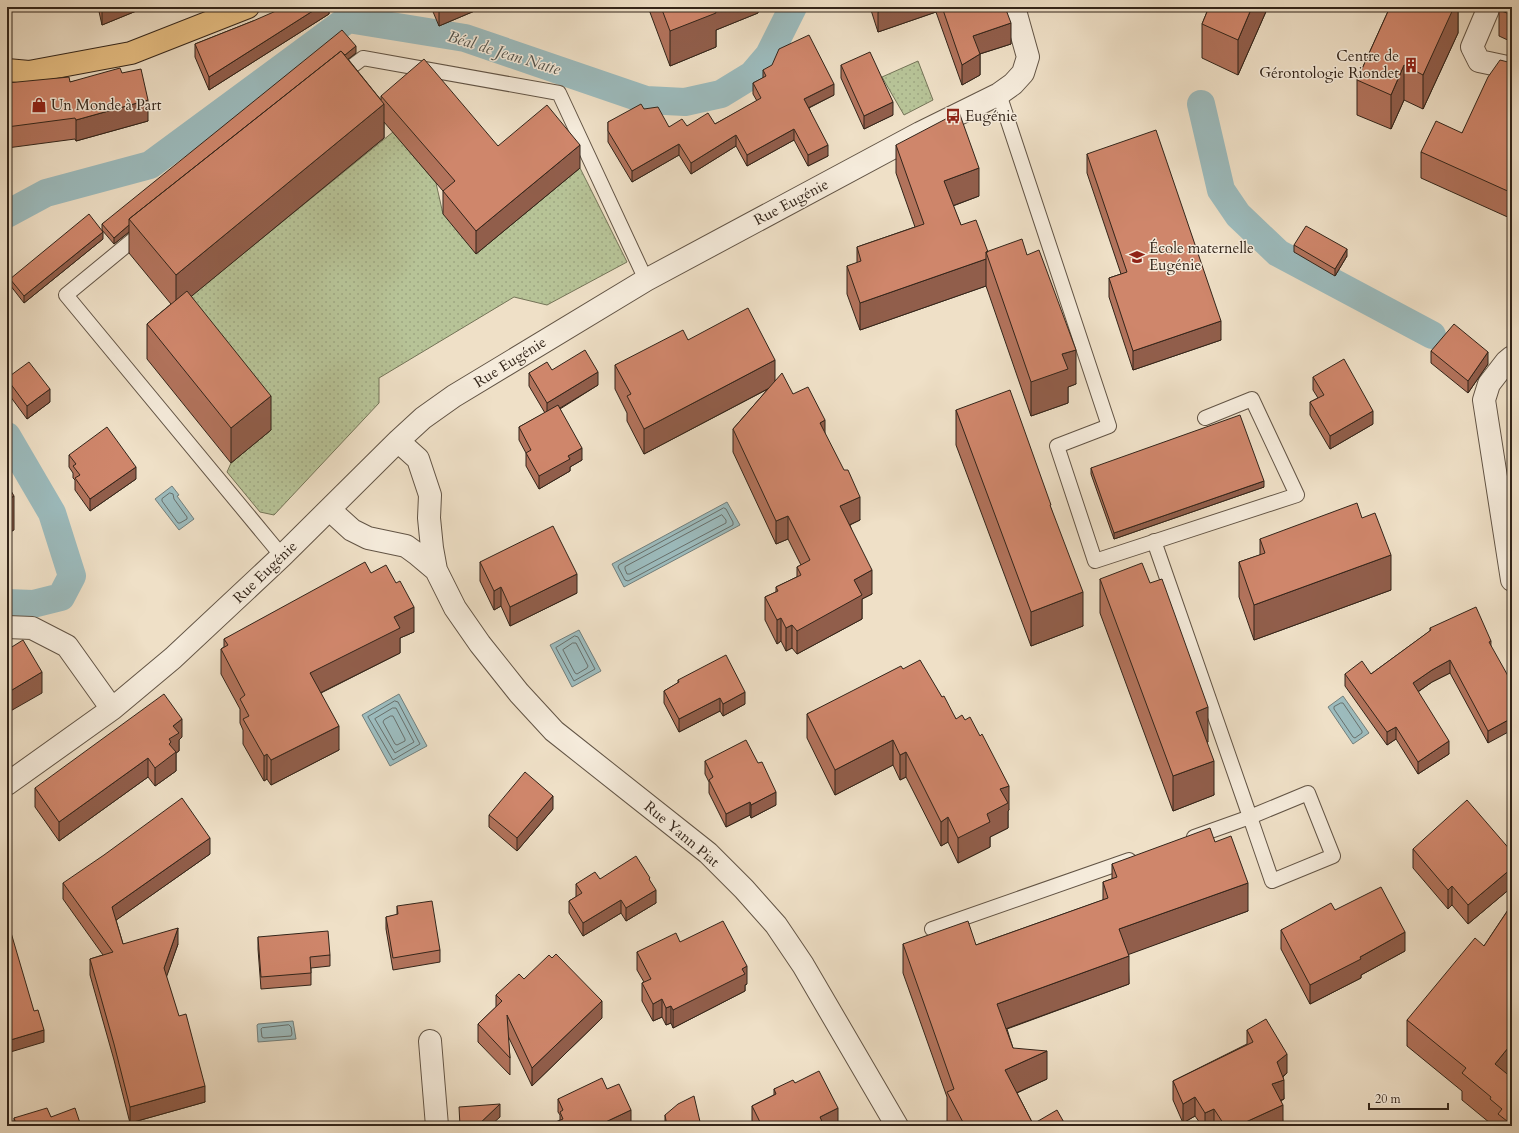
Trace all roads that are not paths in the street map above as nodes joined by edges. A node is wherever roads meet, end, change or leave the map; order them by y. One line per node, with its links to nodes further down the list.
1 (248, 7): 5 (main road)
2 (1014, 7): 7 (street, Rue Eugénie)
3 (1489, 7): 4 (street)
4 (1512, 68)
5 (7, 70)
6 (330, 83): 9 (lane)
7 (999, 94): 9 (street, Rue Eugénie); 15 (lane)
8 (157, 220): 17 (lane)
9 (646, 280): 12 (street, Rue Eugénie)
10 (1512, 357): 19 (street)
11 (1205, 418): 15 (lane)
12 (398, 441): 13 (street, Rue Eugénie); 14 (street, Rue Yann Piat)
13 (330, 510): 16 (street, Rue Yann Piat); 17 (street, Rue Eugénie)
14 (429, 518): 16 (street); 18 (street, Rue Yann Piat)
15 (1154, 541): 23 (lane)
16 (393, 544): 18 (street, Rue Yann Piat)
17 (282, 556): 21 (street, Rue Eugénie)
18 (436, 570): 29 (street, Rue Yann Piat)
19 (1512, 580)
20 (7, 627): 21 (street)
21 (112, 710): 22 (street, Rue Eugénie)
22 (7, 784)
23 (1250, 817): 23 (lane); 24 (lane)
24 (1184, 841)
25 (1139, 856): 26 (lane)
26 (932, 929)
27 (430, 1041): 28 (street)
28 (437, 1126)
29 (896, 1126)

